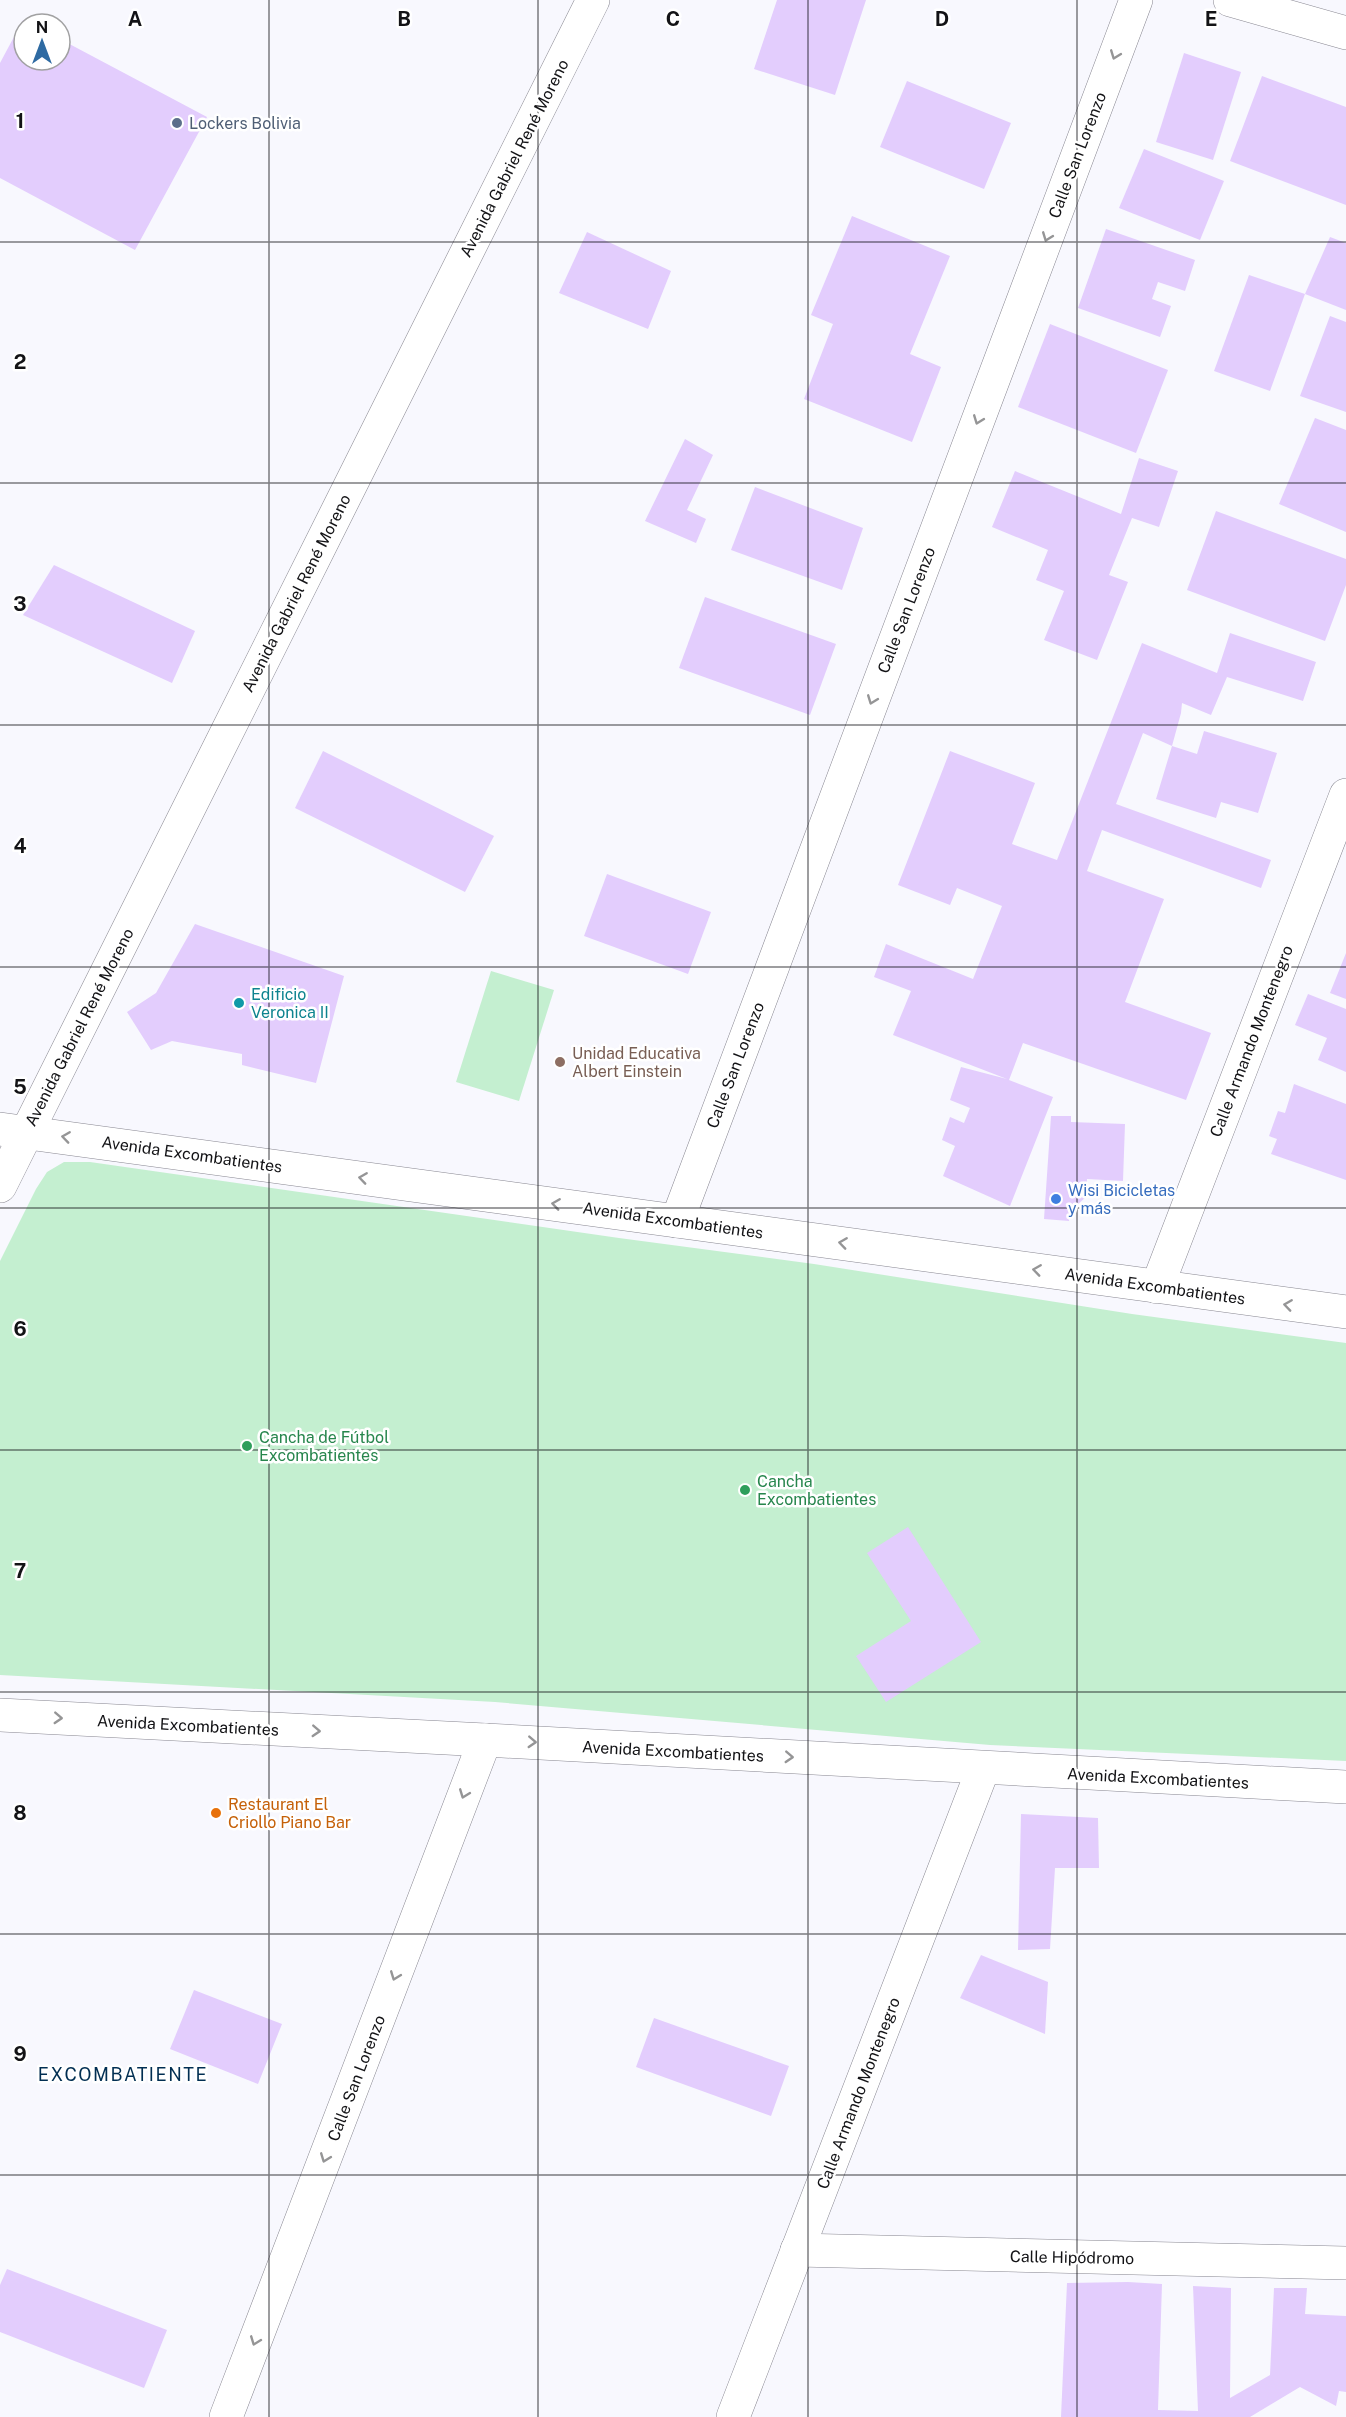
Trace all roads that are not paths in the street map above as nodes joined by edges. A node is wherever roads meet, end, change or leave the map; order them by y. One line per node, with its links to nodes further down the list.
1 (593, 0): 6 (street, Avenida Gabriel René Moreno)
2 (1136, 0): 8 (street, Calle San Lorenzo, one-way to 8)
3 (1230, 0): 4 (street)
4 (1346, 33)
5 (1346, 795): 9 (street, Calle Armando Montenegro)
6 (13, 1130): 7 (street, Avenida Gabriel René Moreno); 8 (street, Avenida Excombatientes, one-way to 6)
7 (0, 1186)
8 (677, 1221): 9 (street, Avenida Excombatientes, one-way to 8)
9 (1157, 1287): 10 (street, Avenida Excombatientes, one-way to 9)
10 (1346, 1312)
11 (0, 1715): 12 (street, Avenida Excombatientes, one-way to 12)
12 (485, 1740): 13 (street, Avenida Excombatientes, one-way to 13); 17 (street, Calle San Lorenzo, one-way to 17)
13 (983, 1769): 14 (street, Avenida Excombatientes); 15 (street, Calle Armando Montenegro)
14 (1346, 1787)
15 (797, 2250): 16 (street, Calle Hipódromo); 18 (street, Calle Armando Montenegro)
16 (1346, 2263)
17 (226, 2417)
18 (733, 2417)

